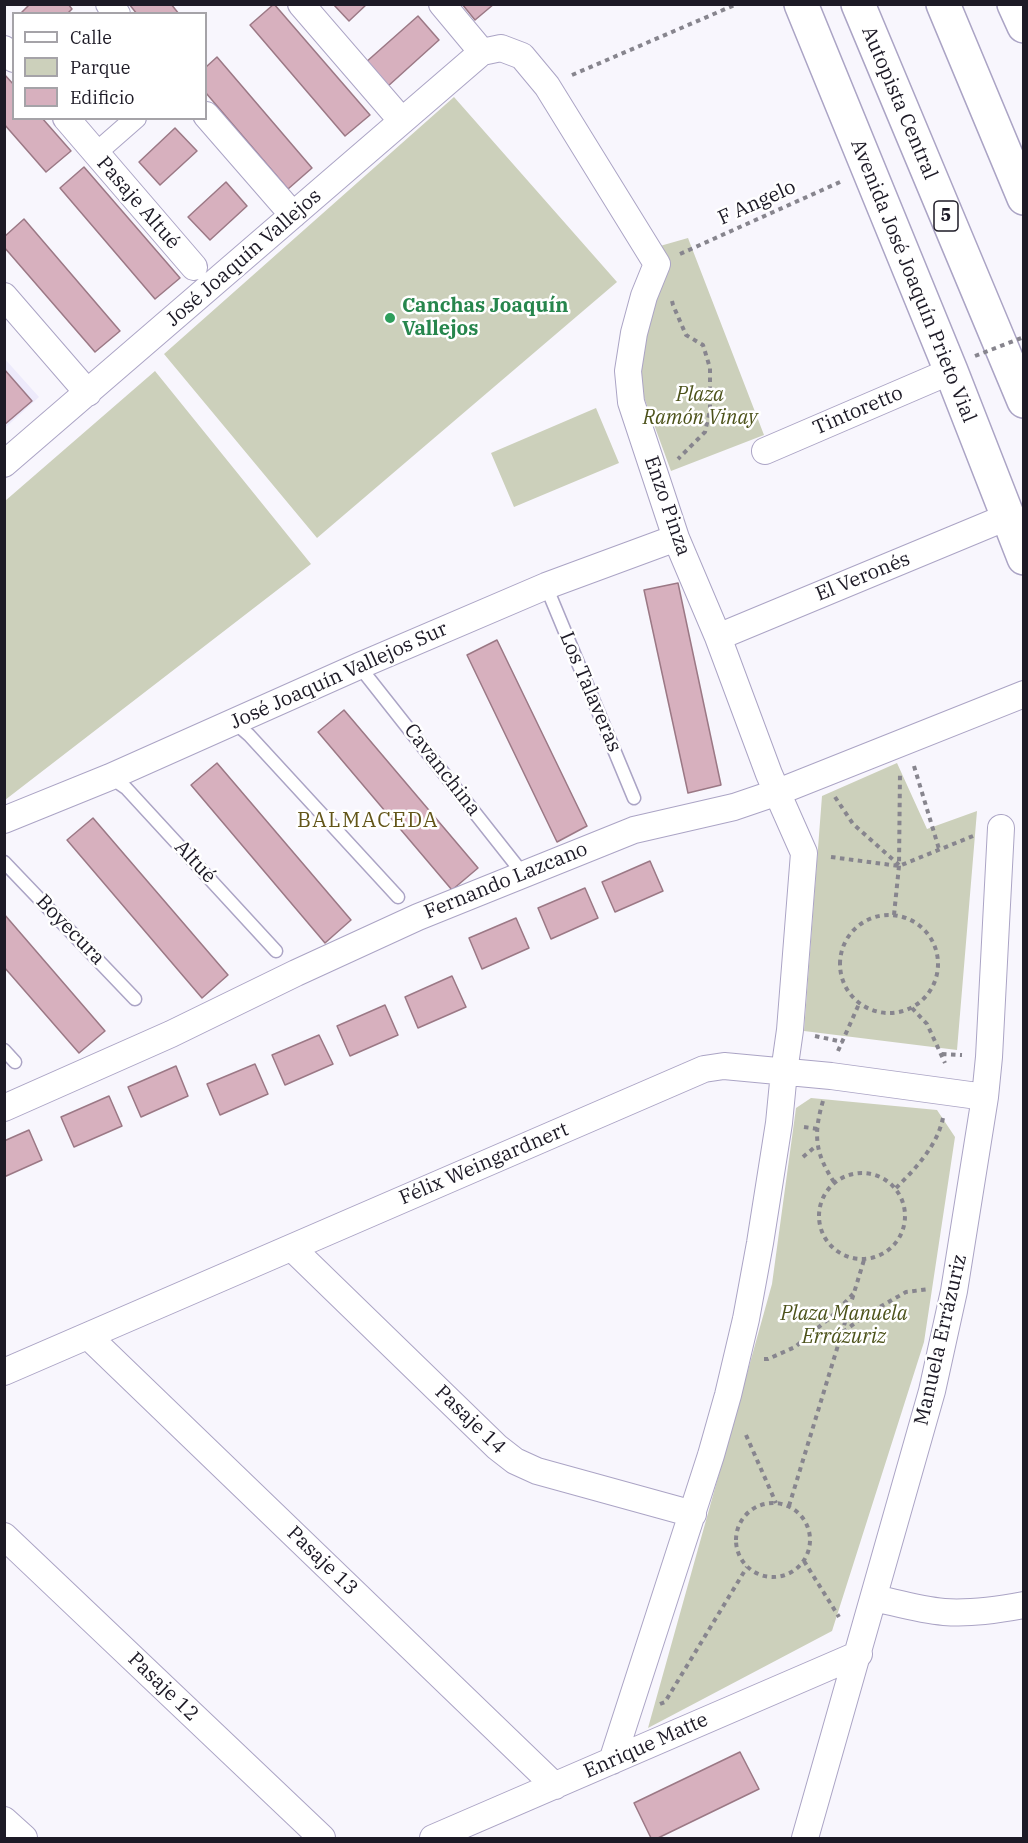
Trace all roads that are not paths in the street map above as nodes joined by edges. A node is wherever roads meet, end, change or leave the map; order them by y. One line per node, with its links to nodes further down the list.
1 (301, 4): 14 (street)
2 (442, 4): 10 (street)
3 (801, 4): 21 (main road, Avenida José Joaquín Prieto Vial)
4 (851, 4): 9 (main road)
5 (858, 4): 9 (main road, Autopista Central / 5)
6 (943, 4): 16 (main road)
7 (1014, 4): 8 (main road)
8 (1023, 26)
9 (871, 37): 23 (main road, Autopista Central / 5)
10 (492, 50): 14 (street, José Joaquín Vallejos); 27 (street, Enzo Pinza)
11 (207, 116): 17 (street)
12 (68, 120): 15 (street, Pasaje Altué)
13 (134, 120): 15 (street)
14 (402, 121): 17 (street, José Joaquín Vallejos)
15 (96, 153): 18 (street, Pasaje Altué)
16 (1023, 198)
17 (293, 215): 19 (street, José Joaquín Vallejos)
18 (194, 267): 19 (street, Pasaje Altué)
19 (212, 286): 22 (street, José Joaquín Vallejos)
20 (4, 296): 22 (street)
21 (963, 363): 24 (street, Tintoretto); 26 (main road, Avenida José Joaquín Prieto Vial)
22 (88, 393): 25 (street, José Joaquín Vallejos)
23 (1023, 401)
24 (765, 451)
25 (4, 464)
26 (1008, 517): 28 (main road, Avenida José Joaquín Prieto Vial); 30 (street, El Veronés)
27 (676, 538): 29 (street, José Joaquín Vallejos Sur); 30 (street, Enzo Pinza)
28 (1023, 558)
29 (546, 586): 31 (street, José Joaquín Vallejos Sur); 36 (lane, Los Talaveras)
30 (718, 637): 35 (street, Enzo Pinza)
31 (360, 666): 33 (street, José Joaquín Vallejos Sur); 40 (lane, Cavanchina)
32 (1023, 694): 35 (street, Fernando Lazcano)
33 (234, 722): 34 (street, José Joaquín Vallejos Sur); 41 (lane)
34 (110, 777): 37 (street, José Joaquín Vallejos Sur); 42 (lane, Altué)
35 (778, 792): 40 (street, Fernando Lazcano); 46 (street)
36 (634, 798)
37 (4, 820)
38 (1001, 832): 47 (street, Manuela Errázuriz)
39 (4, 862): 43 (lane, Boyecura)
40 (524, 875): 48 (street, Fernando Lazcano)
41 (398, 897)
42 (276, 951)
43 (135, 999)
44 (4, 1050): 45 (lane)
45 (15, 1062)
46 (784, 1072): 47 (street, Félix Weingardnert); 49 (street, Félix Weingardnert); 52 (street)
47 (985, 1097): 54 (street, Manuela Errázuriz)
48 (4, 1108)
49 (292, 1248): 50 (street, Félix Weingardnert); 52 (street, Pasaje 14)
50 (88, 1336): 51 (street, Félix Weingardnert); 58 (street, Pasaje 13)
51 (4, 1372)
52 (693, 1514): 57 (street)
53 (4, 1536): 61 (street, Pasaje 12)
54 (874, 1598): 55 (street); 56 (street, Manuela Errázuriz)
55 (1023, 1605)
56 (862, 1642): 57 (street, Enrique Matte); 63 (street, Manuela Errázuriz)
57 (612, 1761): 58 (street, Enrique Matte)
58 (555, 1786): 62 (street, Enrique Matte)
59 (4, 1820): 60 (street)
60 (24, 1839)
61 (322, 1839)
62 (433, 1839)
63 (805, 1839)

